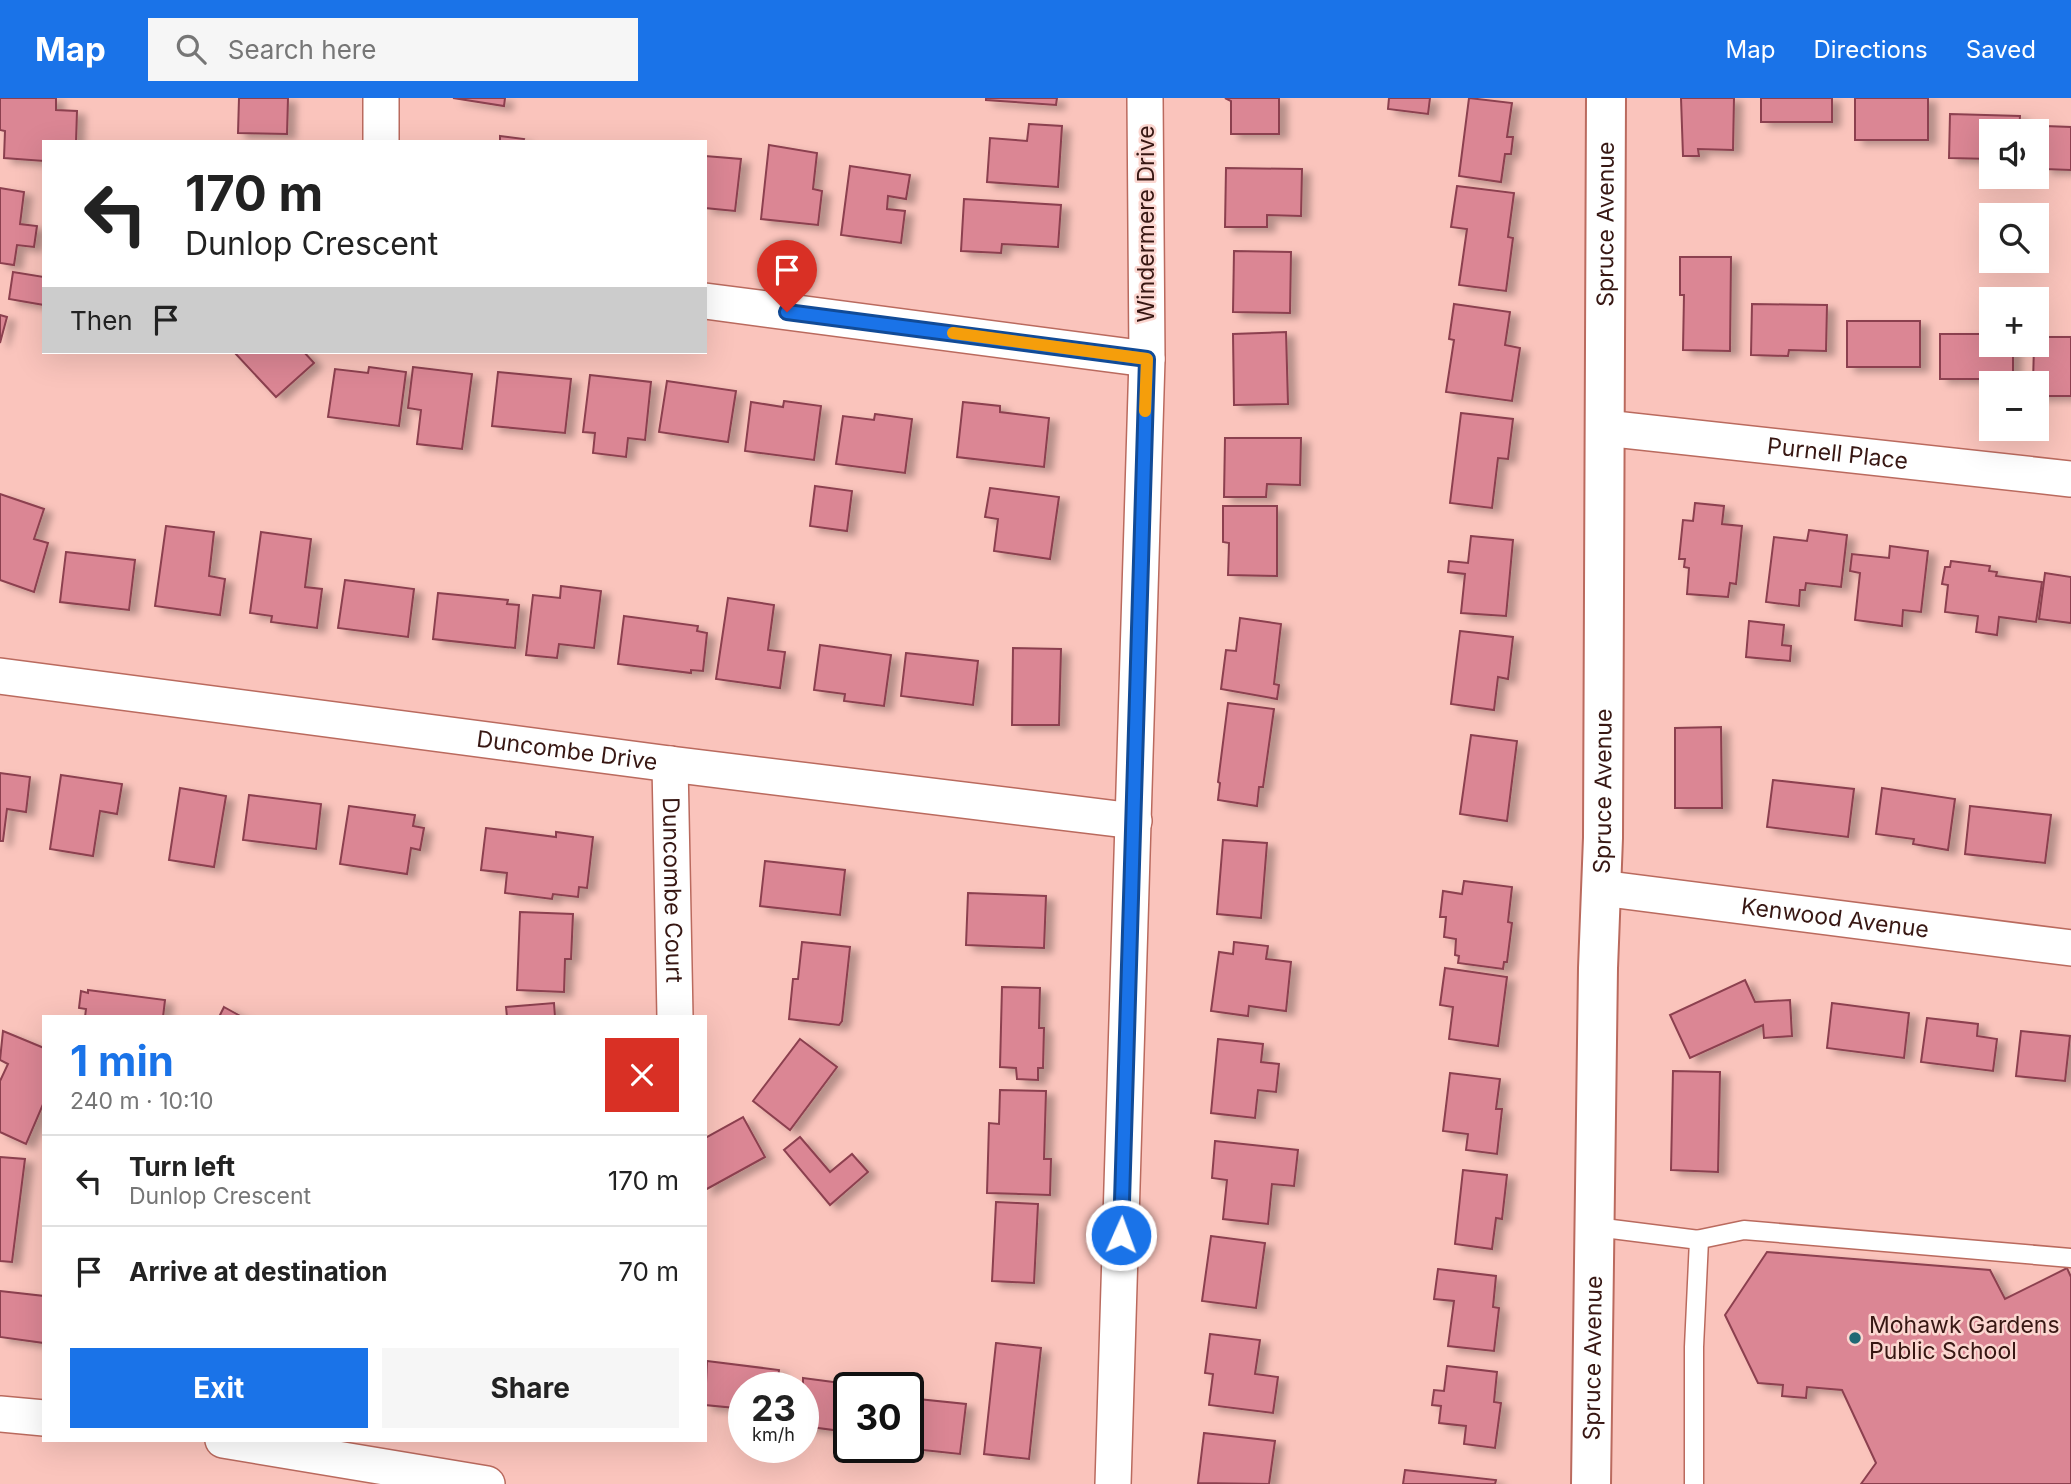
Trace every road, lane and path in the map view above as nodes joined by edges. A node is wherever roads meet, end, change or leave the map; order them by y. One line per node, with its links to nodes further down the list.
1 (381, 98): 4 (street)
2 (1145, 98): 6 (street, Windermere Drive)
3 (1606, 98): 7 (street, Spruce Avenue)
4 (381, 140)
5 (707, 302): 6 (street)
6 (1147, 359): 11 (street, Windermere Drive)
7 (1605, 428): 8 (street, Purnell Place); 12 (street, Spruce Avenue)
8 (2071, 480)
9 (0, 676): 10 (street, Duncombe Drive)
10 (670, 764): 11 (street, Duncombe Drive); 14 (street, Duncombe Court)
11 (1134, 821): 22 (street, Windermere Drive)
12 (1601, 888): 13 (street, Kenwood Avenue); 15 (street, Spruce Avenue)
13 (2071, 948)
14 (675, 1015)
15 (1596, 1227): 16 (lane); 23 (street, Spruce Avenue)
16 (1696, 1240): 17 (lane); 24 (lane)
17 (2071, 1258)
18 (0, 1413): 19 (street)
19 (42, 1418)
20 (235, 1442): 21 (street)
21 (487, 1484)
22 (1113, 1484)
23 (1591, 1484)
24 (1694, 1484)

